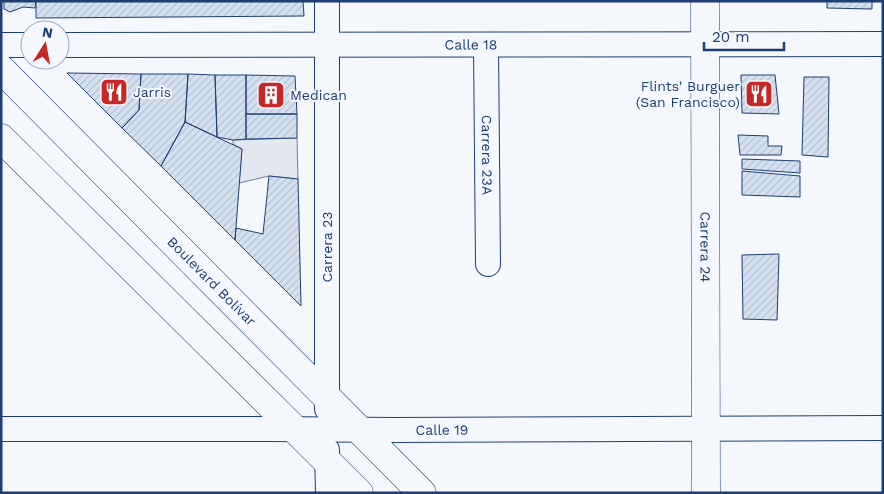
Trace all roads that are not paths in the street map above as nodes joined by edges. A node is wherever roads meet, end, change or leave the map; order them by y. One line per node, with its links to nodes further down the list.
1 (327, 1): 8 (street, Carrera 23)
2 (705, 1): 3 (main road, Carrera 24)
3 (705, 44): 4 (street, Calle 18); 9 (street, Calle 18); 14 (main road, Carrera 24)
4 (883, 44)
5 (1, 45): 6 (street)
6 (20, 45)
7 (70, 45): 8 (street, Calle 18)
8 (327, 45): 9 (street, Calle 18); 13 (street, Carrera 23)
9 (486, 45): 12 (street, Carrera 23A)
10 (1, 69): 13 (main road, Boulevard Bolívar)
11 (1, 138): 17 (main road)
12 (488, 264)
13 (327, 397): 18 (street, Carrera 23); 19 (main road, Boulevard Bolívar)
14 (706, 428): 15 (street, Calle 19); 19 (street, Calle 19); 24 (main road, Carrera 24)
15 (883, 428)
16 (1, 429): 17 (street, Calle 19)
17 (295, 429): 18 (street, Calle 19); 20 (main road)
18 (327, 429): 19 (street, Calle 19); 20 (street, Carrera 23)
19 (359, 430): 23 (main road, Boulevard Bolívar)
20 (328, 460): 21 (street, Carrera 23); 22 (main road)
21 (328, 493)
22 (359, 493)
23 (422, 493)
24 (706, 493)

